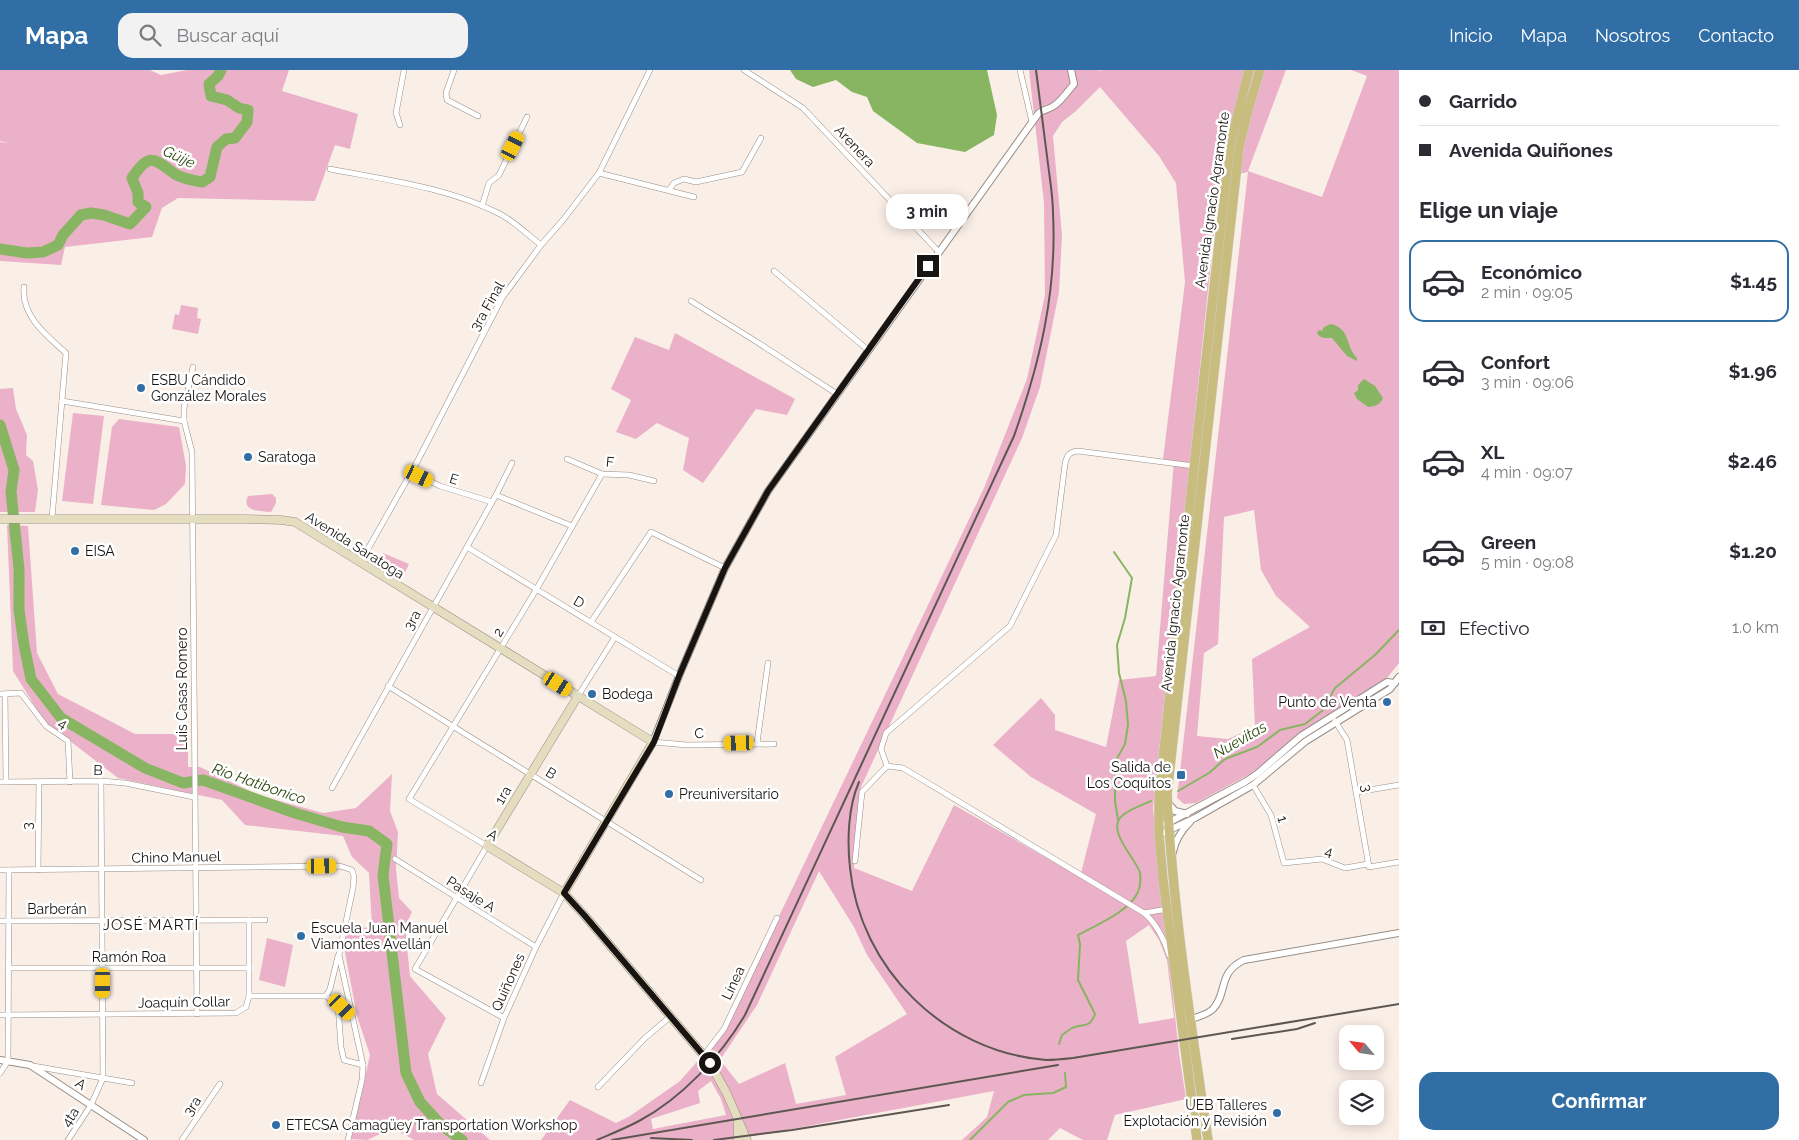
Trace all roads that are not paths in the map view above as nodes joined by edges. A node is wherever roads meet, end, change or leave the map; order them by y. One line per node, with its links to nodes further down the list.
1 (404, 70): 12 (street)
2 (454, 70): 9 (street)
3 (650, 70): 15 (street, 3ra Final)
4 (745, 70): 20 (street, Arenera)
5 (1020, 70): 11 (street)
6 (1071, 70): 11 (street)
7 (1249, 70): 31 (main road, Avenida Ignacio Agramonte)
8 (1260, 70): 73 (main road, Avenida Ignacio Agramonte)
9 (478, 116)
10 (527, 118): 18 (street)
11 (1032, 122): 20 (street)
12 (400, 125)
13 (761, 138): 16 (street)
14 (330, 169): 18 (street)
15 (599, 173): 16 (street); 19 (street, 3ra Final)
16 (669, 190): 17 (street)
17 (694, 197)
18 (482, 206): 19 (street)
19 (541, 245): 32 (street, 3ra Final)
20 (938, 251): 24 (street)
21 (774, 270): 24 (street)
22 (24, 287): 27 (street)
23 (691, 301): 26 (street)
24 (868, 350): 26 (street)
25 (193, 367): 28 (street, Luis Casas Romero)
26 (837, 394): 43 (street)
27 (62, 402): 28 (street); 37 (street)
28 (184, 421): 39 (street, Luis Casas Romero)
29 (566, 459): 33 (street, F)
30 (512, 463): 35 (street, 3ra)
31 (1194, 466): 60 (street); 78 (main road, Avenida Ignacio Agramonte)
32 (412, 472): 36 (street, E); 42 (street, 3ra Final)
33 (602, 474): 34 (street, F); 40 (street, 2)
34 (654, 481)
35 (496, 495): 36 (street, 3ra); 40 (street)
36 (492, 502): 41 (street, 3ra)
37 (52, 518): 38 (main road, Avenida Saratoga); 39 (main road, Avenida Saratoga)
38 (4, 519)
39 (192, 520): 42 (main road, Avenida Saratoga); 71 (street, Luis Casas Romero)
40 (572, 526): 44 (street, 2)
41 (467, 547): 44 (street, D); 45 (street, 3ra)
42 (360, 563): 45 (main road, Avenida Saratoga)
43 (725, 568): 46 (street); 50 (street)
44 (536, 590): 46 (street, D); 48 (street, 2)
45 (432, 607): 48 (main road, Avenida Saratoga); 52 (street, 3ra)
46 (591, 622): 47 (street, D)
47 (616, 636): 50 (street, D); 54 (street, 1ra)
48 (501, 649): 54 (main road, Avenida Saratoga); 56 (street, 2)
49 (768, 663): 58 (street)
50 (679, 676): 57 (street)
51 (1398, 682): 55 (street)
52 (388, 686): 56 (street, B); 69 (street, 3ra)
53 (3, 694): 64 (street); 66 (street, 4)
54 (578, 696): 57 (main road, Avenida Saratoga); 61 (main road, 1ra)
55 (1334, 719): 67 (street); 70 (street, 3); 74 (street)
56 (454, 726): 61 (street, B); 72 (street, 2)
57 (654, 742): 58 (street, C); 76 (main road)
58 (757, 743): 59 (street, C)
59 (774, 744)
60 (887, 766): 81 (street); 95 (street)
61 (530, 774): 76 (street, B); 79 (main road, 1ra)
62 (101, 781): 66 (street, B); 71 (street, B); 90 (street)
63 (0, 782): 64 (street, B)
64 (6, 782): 65 (street, B)
65 (39, 782): 66 (street, B); 89 (street, 3)
66 (70, 782)
67 (1252, 785): 75 (street); 84 (street, 1)
68 (1399, 785): 70 (street)
69 (332, 788)
70 (1357, 792): 85 (street, 3)
71 (194, 797): 86 (street, Luis Casas Romero)
72 (409, 800): 79 (street, A)
73 (1168, 801): 74 (street); 77 (main road, Avenida Ignacio Agramonte)
74 (1187, 814): 77 (street)
75 (1195, 818): 77 (street); 83 (street)
76 (608, 822): 91 (street, B); 92 (main road)
77 (1168, 827): 78 (street); 83 (main road, Avenida Ignacio Agramonte)
78 (1159, 831): 94 (main road, Avenida Ignacio Agramonte)
79 (487, 846): 92 (main road, A); 93 (street, 1ra)
80 (395, 859): 93 (street, Pasaje A)
81 (855, 861)
82 (1399, 862): 85 (street, 4)
83 (1171, 863): 94 (main road, Avenida Ignacio Agramonte)
84 (1284, 863): 85 (street, 4)
85 (1369, 866)
86 (195, 868): 90 (street, Chino Manuel); 98 (street, Luis Casas Romero); 105 (street, Chino Manuel)
87 (0, 870): 88 (street, Chino Manuel)
88 (9, 870): 89 (street, Chino Manuel); 102 (street)
89 (38, 870): 90 (street, Chino Manuel)
90 (103, 870): 97 (street)
91 (701, 880)
92 (564, 893): 104 (street, Quiñones); 118 (main road, A)
93 (455, 898): 104 (street, Pasaje A); 120 (street, 1ra)
94 (1171, 908): 95 (street); 110 (main road, Avenida Ignacio Agramonte); 121 (main road, Avenida Ignacio Agramonte)
95 (1144, 913): 110 (street)
96 (776, 918): 122 (street, Línea)
97 (103, 920): 98 (street, Barberán); 102 (street, Barberán); 107 (street)
98 (196, 920): 99 (street, Barberán); 108 (street, Luis Casas Romero)
99 (249, 920): 100 (street, Barberán); 109 (street)
100 (265, 920)
101 (0, 921): 102 (street, Barberán)
102 (9, 921): 106 (street)
103 (1399, 933): 121 (street)
104 (536, 947): 120 (street, Quiñones)
105 (339, 955): 112 (street); 119 (street)
106 (10, 968): 107 (street, Ramón Roa); 117 (street)
107 (103, 968): 108 (street, Ramón Roa); 115 (street)
108 (196, 968): 109 (street, Ramón Roa); 116 (street, Luis Casas Romero)
109 (249, 968): 111 (street)
110 (1174, 968): 121 (main road, Avenida Ignacio Agramonte)
111 (249, 996): 112 (street, Joaquín Collar); 116 (street, Joaquín Collar)
112 (326, 996): 113 (street)
113 (338, 1004): 119 (street); 126 (street)
114 (0, 1014): 117 (street, Joaquín Collar)
115 (103, 1014): 116 (street, Joaquín Collar); 117 (street, Joaquín Collar); 128 (street)
116 (197, 1014)
117 (9, 1015): 124 (street)
118 (671, 1016): 122 (main road, A); 132 (street)
119 (352, 1017): 126 (street)
120 (504, 1018): 130 (street, Quiñones)
121 (1185, 1020): 141 (main road, Avenida Ignacio Agramonte); 142 (main road, Avenida Ignacio Agramonte)
122 (704, 1055): 134 (main road, A)
123 (0, 1060): 124 (street, A)
124 (8, 1061): 125 (street, A); 127 (street)
125 (30, 1065): 128 (street); 133 (street, A)
126 (363, 1065): 138 (street)
127 (0, 1073)
128 (103, 1078): 129 (street); 133 (street, 4ta)
129 (132, 1083)
130 (481, 1083)
131 (220, 1084): 137 (street, 3ra)
132 (598, 1087)
133 (91, 1105): 135 (street, 4ta); 136 (street, A)
134 (738, 1119): 139 (main road); 140 (main road, A)
135 (68, 1140)
136 (144, 1140)
137 (182, 1140)
138 (348, 1140)
139 (738, 1140)
140 (746, 1140)
141 (1197, 1140)
142 (1208, 1140)

